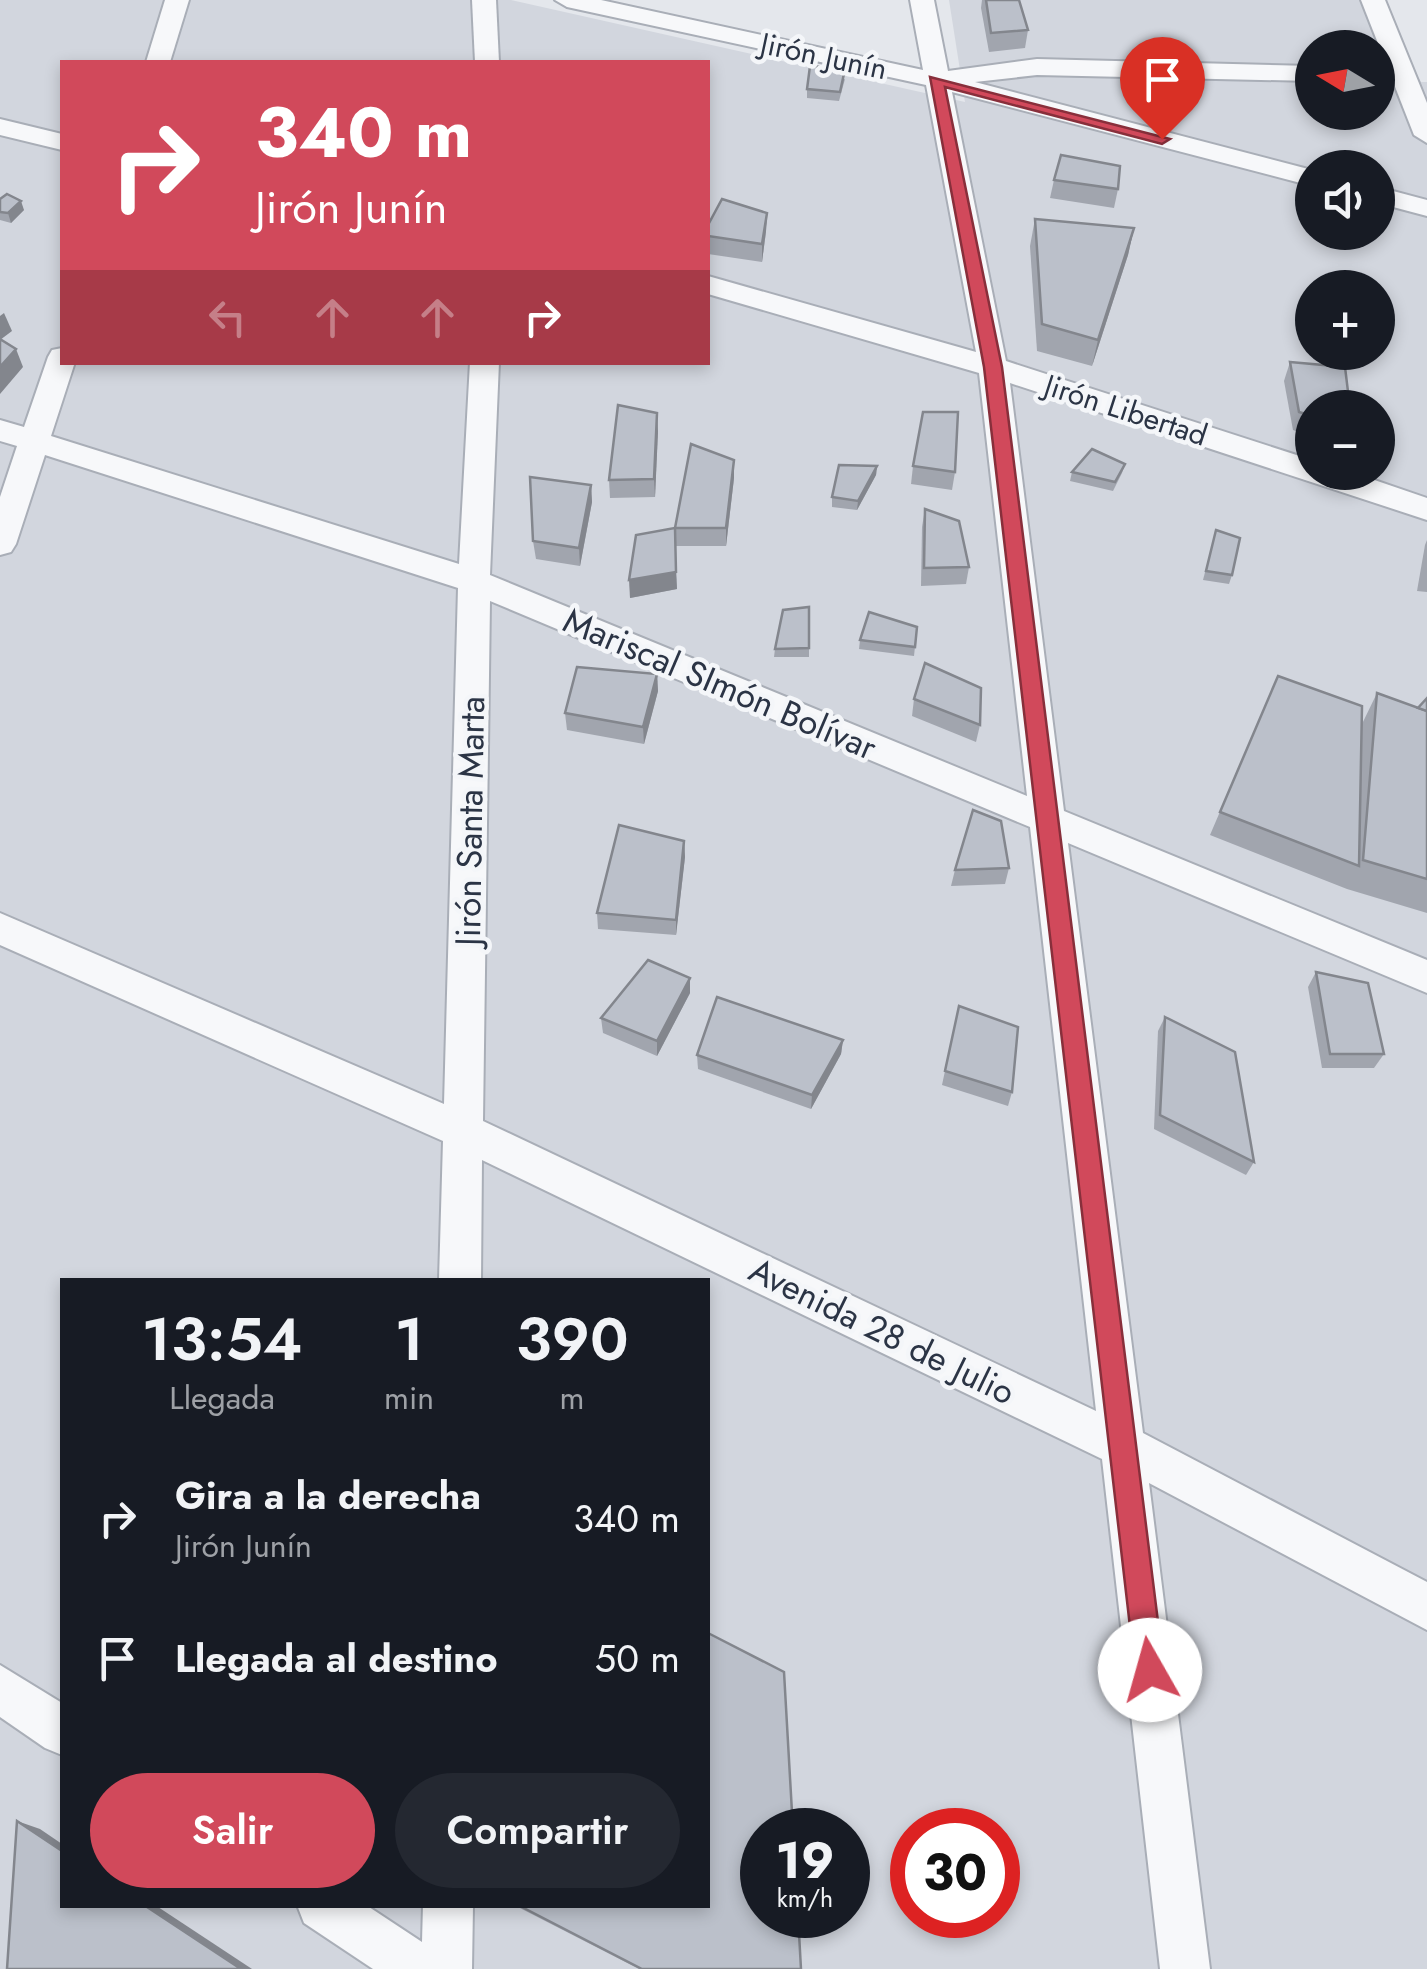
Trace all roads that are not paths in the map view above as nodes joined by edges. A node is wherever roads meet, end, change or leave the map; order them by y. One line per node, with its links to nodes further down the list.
1 (177, 0): 6 (street)
2 (484, 0): 7 (street)
3 (566, 0): 10 (street, Jirón Junín)
4 (922, 0): 10 (street)
5 (1373, 0): 9 (street)
6 (159, 60)
7 (487, 60)
8 (1295, 73): 10 (street)
9 (1416, 76): 12 (street)
10 (936, 80): 14 (street, Jirón Junín); 20 (street)
11 (0, 127): 13 (street)
12 (1427, 134)
13 (60, 142)
14 (1295, 174)
15 (1395, 200): 16 (street)
16 (1427, 208)
17 (710, 286): 20 (street, Jirón Libertad)
18 (60, 363): 22 (street)
19 (486, 365): 27 (street, Jirón Santa Marta)
20 (993, 367): 23 (street, Jirón Libertad); 28 (street)
21 (0, 430): 22 (street, Mariscal SImón Bolívar)
22 (35, 440): 26 (street); 27 (street, Mariscal SImón Bolívar)
23 (1295, 466)
24 (1369, 490): 25 (street, Jirón Libertad)
25 (1427, 509)
26 (0, 544)
27 (474, 581): 28 (street, Mariscal SImón Bolívar); 31 (street, Jirón Santa Marta)
28 (1048, 822): 30 (street, Mariscal SImón Bolívar); 33 (street)
29 (0, 928): 31 (street, Avenida 28 de Julio)
30 (1427, 976)
31 (464, 1130): 32 (street, Jirón Santa Marta); 33 (street, Avenida 28 de Julio)
32 (460, 1278)
33 (1122, 1446): 34 (street, Avenida 28 de Julio); 41 (street)
34 (1427, 1606)
35 (0, 1688): 36 (street)
36 (60, 1729)
37 (326, 1908): 39 (street)
38 (448, 1908): 40 (street)
39 (417, 1969)
40 (447, 1969)
41 (1185, 1969)

